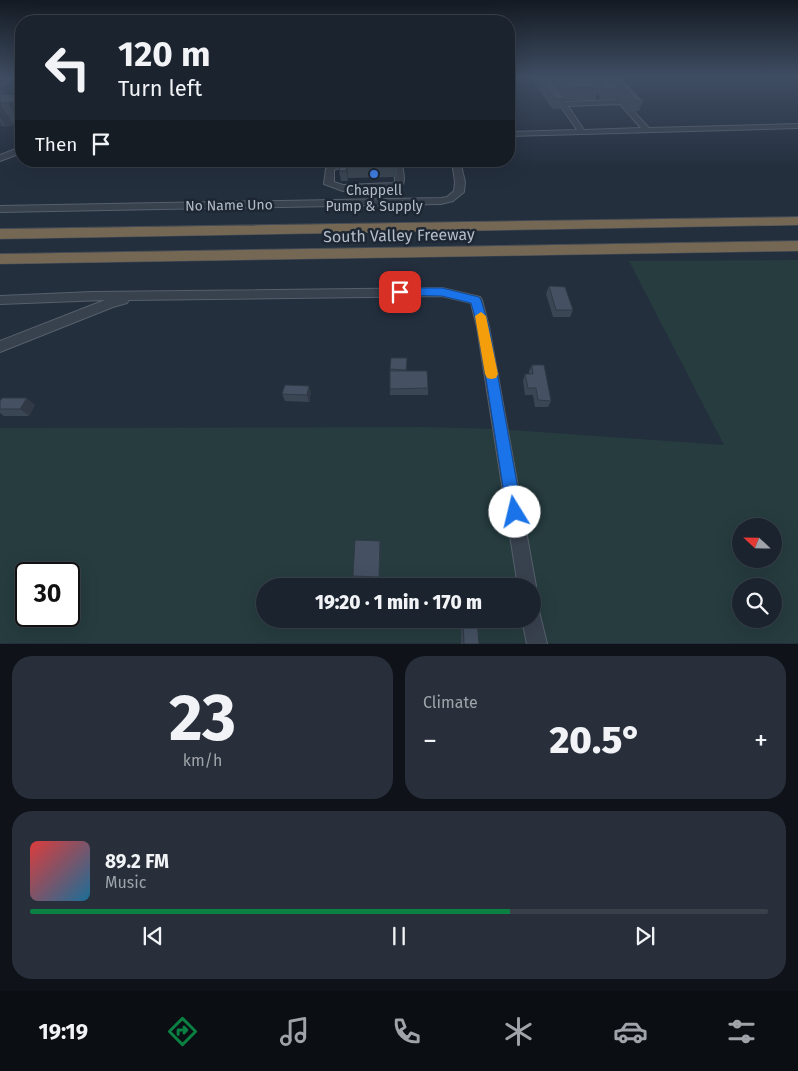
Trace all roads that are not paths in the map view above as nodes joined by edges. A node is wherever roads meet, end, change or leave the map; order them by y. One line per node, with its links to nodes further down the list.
1 (565, 107): 5 (street)
2 (627, 107): 4 (street)
3 (798, 126): 4 (street)
4 (647, 130): 5 (street)
5 (582, 132): 6 (street)
6 (515, 134)
7 (15, 152): 8 (street)
8 (0, 158)
9 (334, 167): 10 (street)
10 (398, 167)
11 (457, 167): 12 (street, No Name Uno)
12 (0, 209)
13 (798, 221): 14 (highway, South Valley Freeway)
14 (0, 234)
15 (798, 246): 16 (highway, South Valley Freeway)
16 (0, 260)
17 (140, 296): 18 (street); 19 (street); 20 (street)
18 (0, 300)
19 (0, 347)
20 (526, 578)
21 (534, 628): 22 (street)
22 (537, 644)

